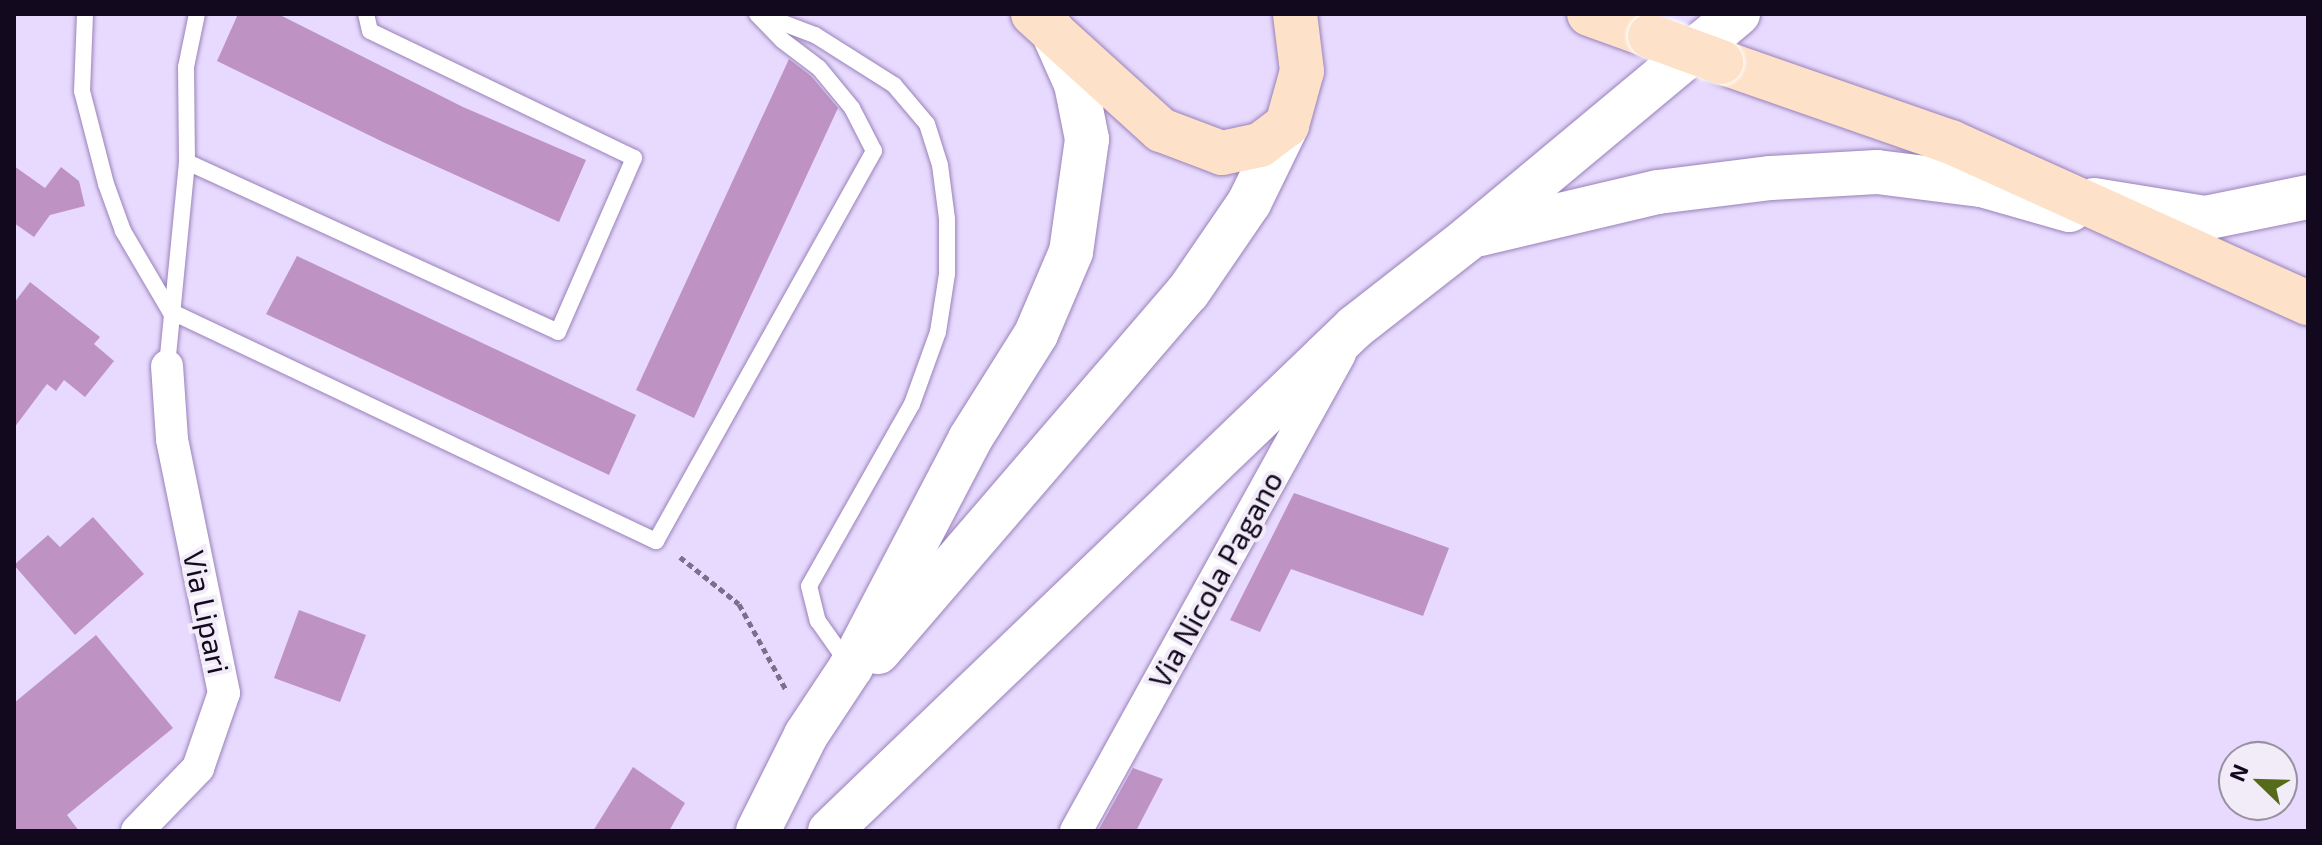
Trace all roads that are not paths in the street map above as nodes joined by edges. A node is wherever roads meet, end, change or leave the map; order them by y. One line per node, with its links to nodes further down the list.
1 (85, 14): 16 (lane)
2 (197, 14): 10 (lane)
3 (366, 14): 10 (lane)
4 (759, 14): 16 (lane); 19 (lane)
5 (1295, 14): 9 (main road)
6 (1589, 14): 11 (main road, bridge)
7 (1738, 14): 13 (main road)
8 (1042, 22): 9 (main road); 19 (main road)
9 (1287, 125): 20 (main road)
10 (187, 162): 16 (lane)
11 (2072, 196): 12 (main road); 14 (main road)
12 (2308, 197)
13 (1470, 237): 14 (main road); 17 (main road)
14 (2170, 240): 15 (main road)
15 (2308, 303)
16 (170, 311): 18 (lane)
17 (1355, 327): 23 (main road); 24 (street, Via Nicola Pagano)
18 (167, 366): 21 (street, Via Lipari)
19 (851, 667): 20 (main road)
20 (806, 735): 22 (main road)
21 (137, 831)
22 (758, 831)
23 (830, 831)
24 (1076, 831)

